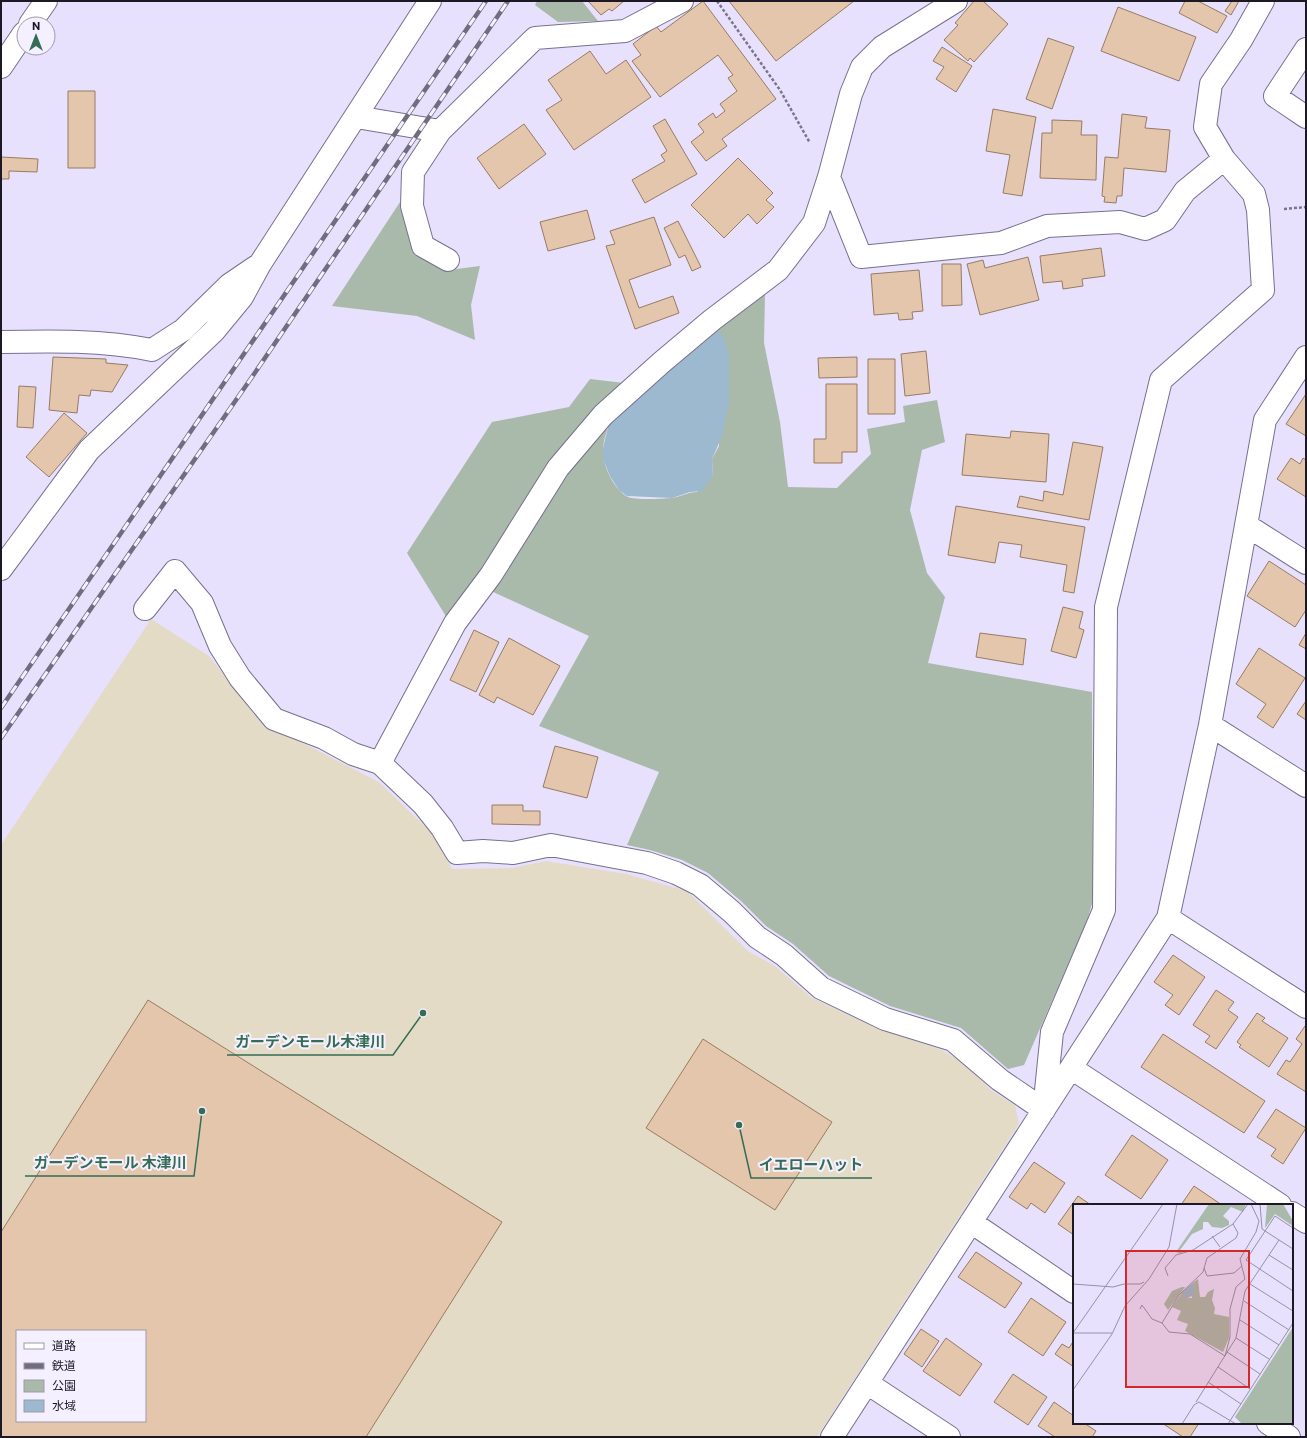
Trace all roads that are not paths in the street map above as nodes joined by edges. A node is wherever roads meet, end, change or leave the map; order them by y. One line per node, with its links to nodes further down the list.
1 (46, 1): 6 (main road)
2 (430, 1): 10 (main road)
3 (682, 1): 12 (main road)
4 (956, 1): 14 (main road)
5 (1263, 1): 13 (main road)
6 (36, 16)
7 (16, 45): 9 (main road)
8 (1306, 49): 11 (main road)
9 (1, 67)
10 (356, 117): 12 (main road); 16 (main road)
11 (1306, 117)
12 (440, 131): 15 (main road)
13 (1224, 159): 14 (main road); 29 (main road)
14 (830, 177): 24 (main road)
15 (448, 260)
16 (260, 264): 17 (main road); 21 (main road)
17 (1, 342)
18 (1306, 357): 19 (main road)
19 (1246, 525): 20 (main road); 23 (main road)
20 (1306, 563)
21 (1, 569)
22 (145, 609): 24 (main road)
23 (1210, 725): 25 (main road); 26 (main road)
24 (380, 763): 29 (main road)
25 (1306, 786)
26 (1168, 918): 27 (main road); 28 (main road)
27 (1306, 1007)
28 (1071, 1068): 29 (main road); 30 (main road)
29 (1044, 1110): 32 (main road)
30 (1278, 1204)
31 (1293, 1214): 33 (main road)
32 (971, 1222): 34 (main road); 35 (main road)
33 (1306, 1222)
34 (1073, 1291)
35 (867, 1383): 37 (main road); 38 (main road)
36 (1270, 1424): 39 (main road)
37 (832, 1437)
38 (949, 1437)
39 (1289, 1437)

